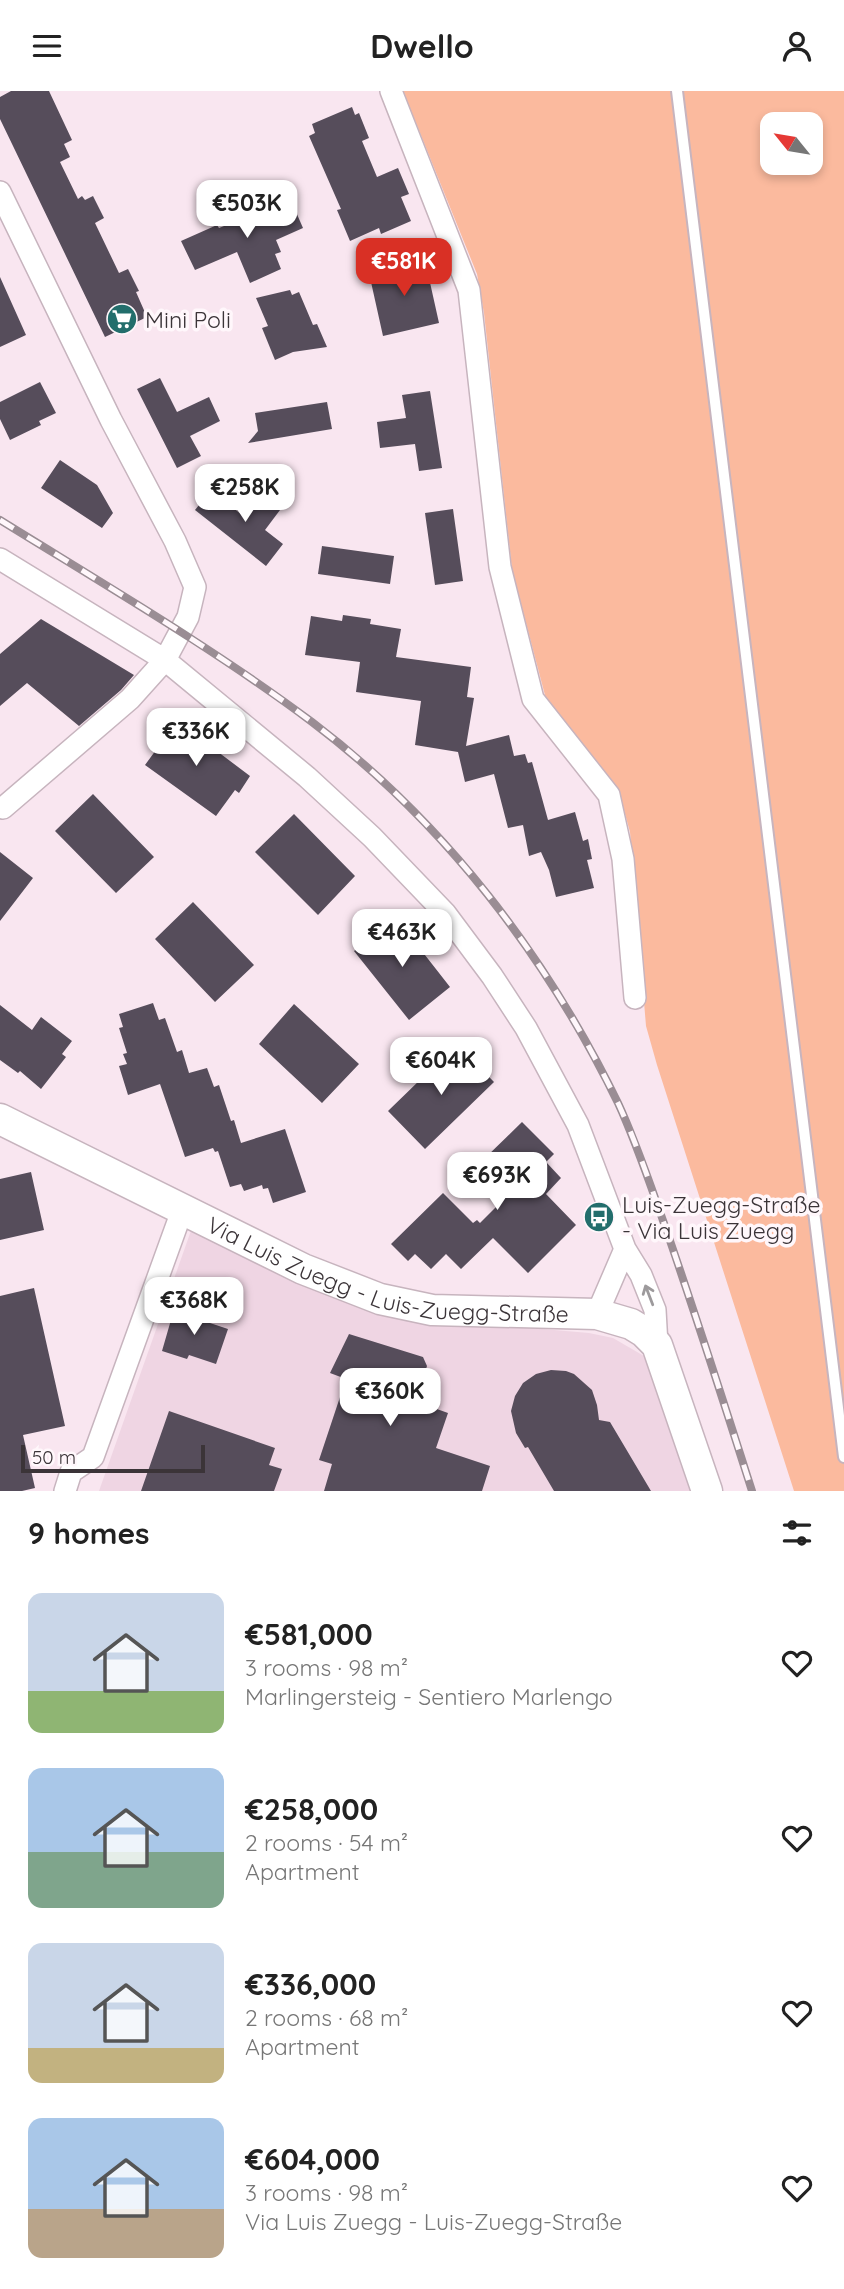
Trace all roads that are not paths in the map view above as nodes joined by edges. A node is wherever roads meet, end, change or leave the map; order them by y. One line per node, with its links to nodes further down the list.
1 (391, 91): 7 (street)
2 (677, 91): 13 (lane)
3 (0, 192): 5 (street)
4 (0, 559): 5 (street)
5 (165, 660): 6 (street); 10 (street)
6 (3, 808)
7 (635, 998)
8 (0, 1119): 9 (street, Via Luis Zuegg - Luis-Zuegg-Straße)
9 (183, 1208): 11 (street, Via Luis Zuegg - Luis-Zuegg-Straße); 14 (street, Via Luis Zuegg - Luis-Zuegg-Straße)
10 (625, 1249): 11 (street); 12 (street, one-way to 10)
11 (597, 1314): 12 (street)
12 (657, 1345): 15 (street)
13 (844, 1457)
14 (65, 1491)
15 (707, 1491)

